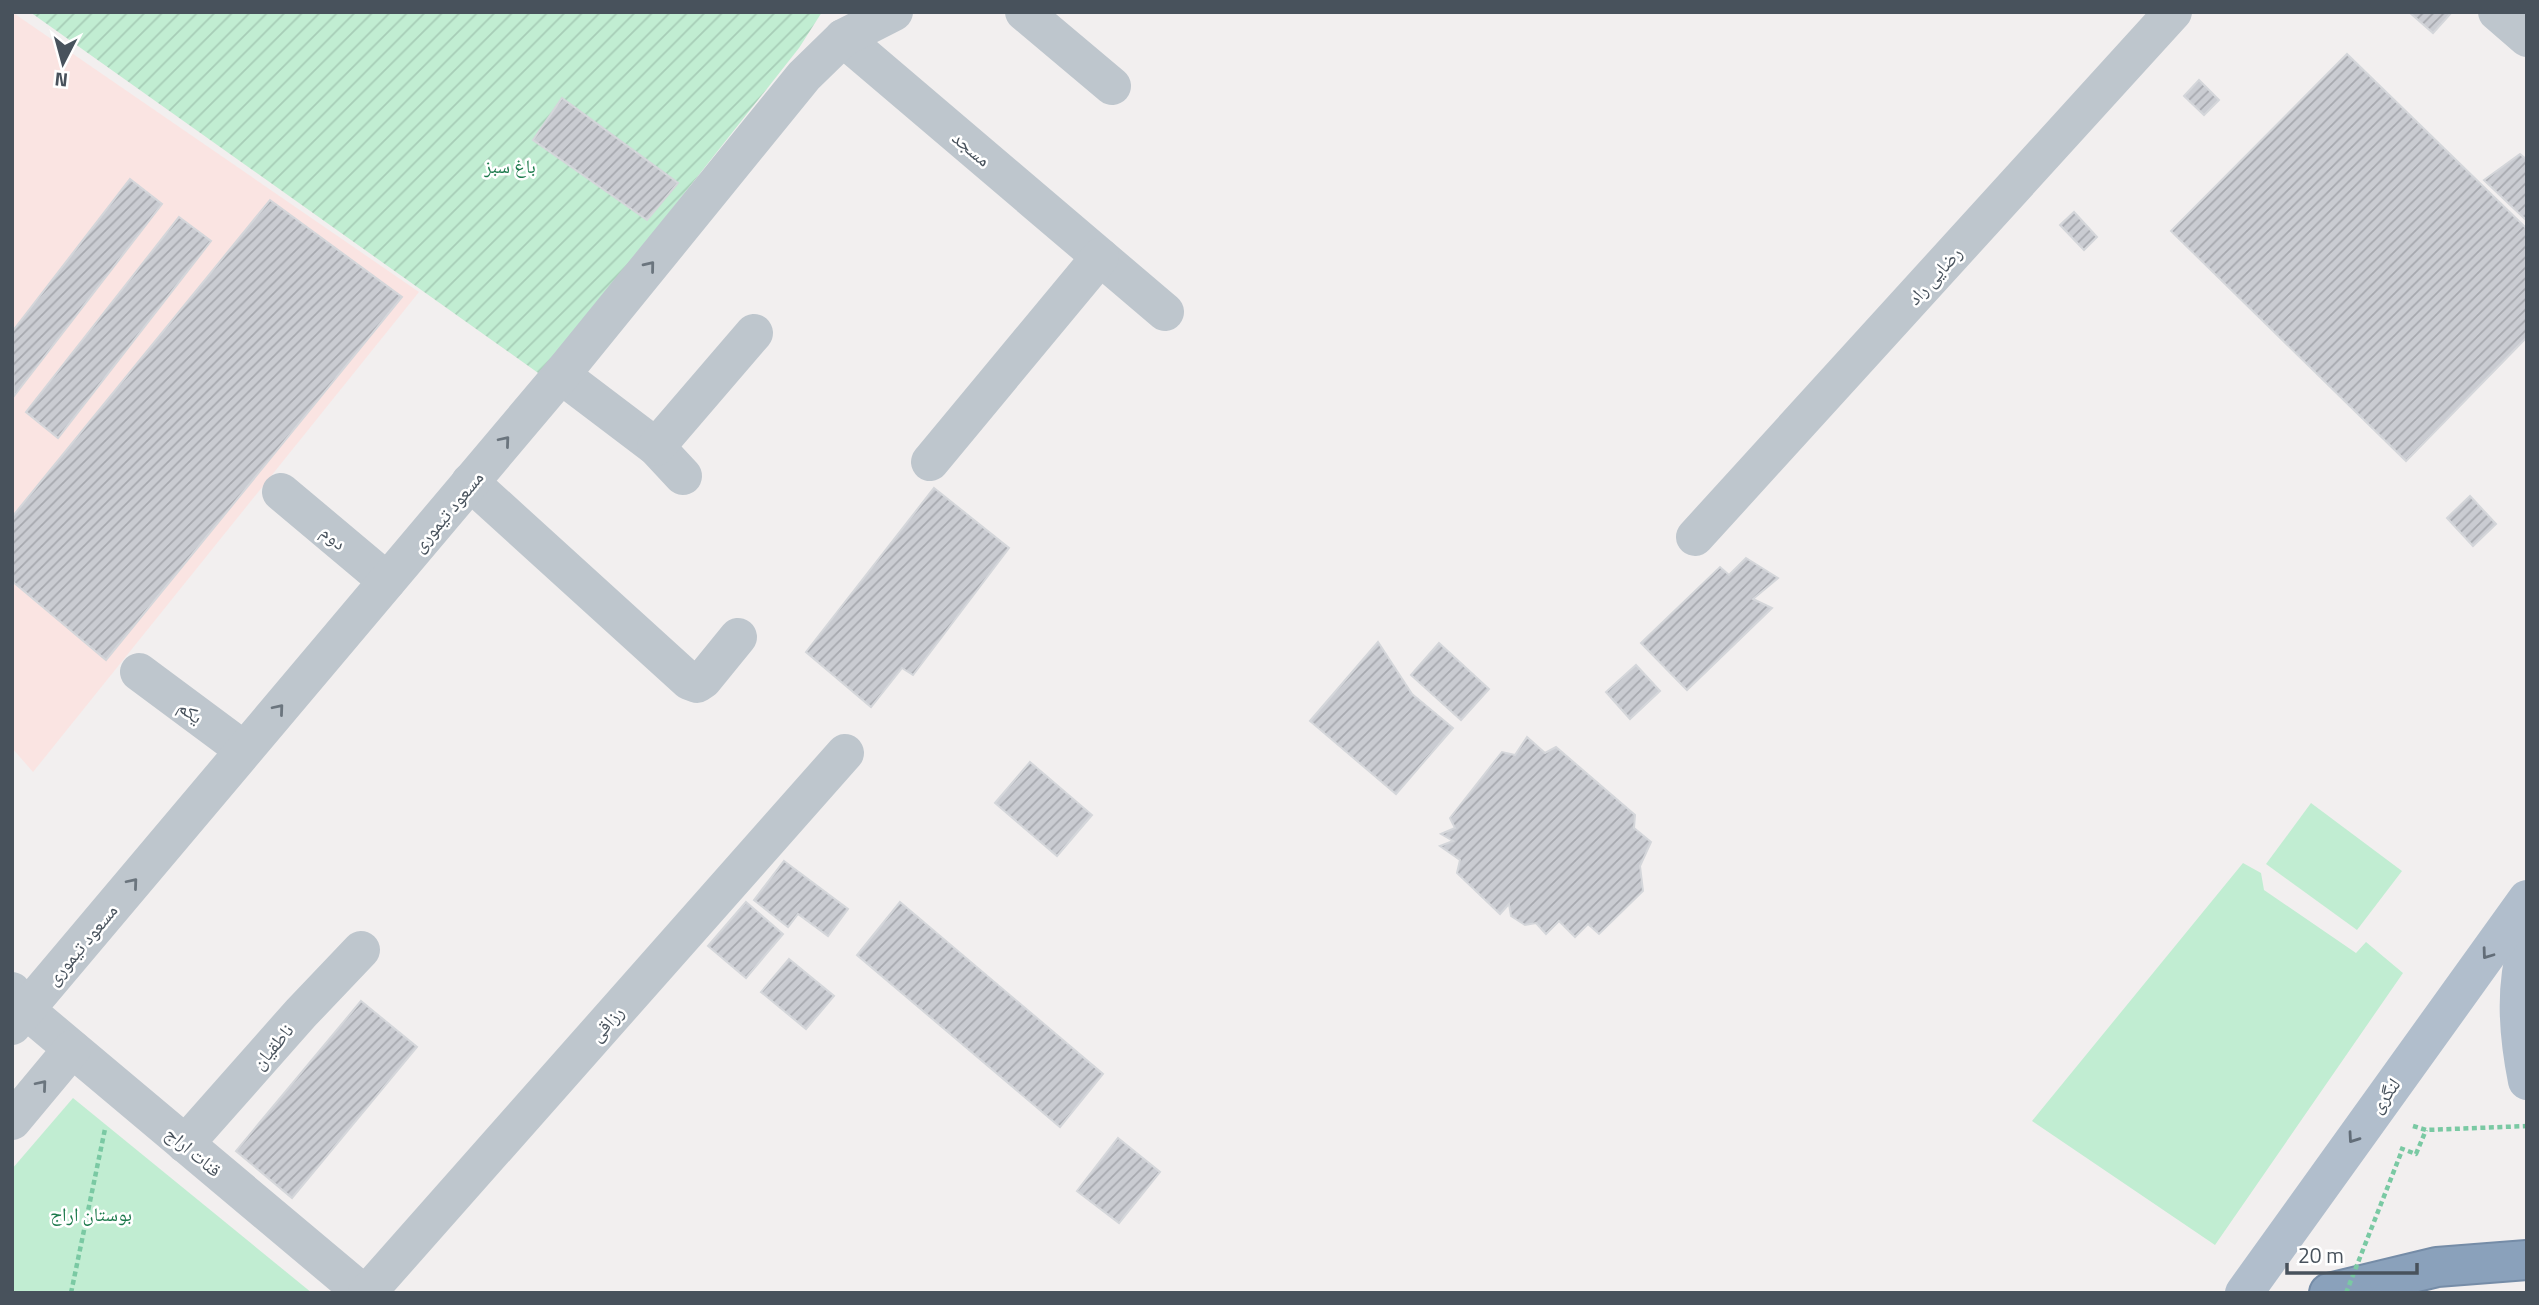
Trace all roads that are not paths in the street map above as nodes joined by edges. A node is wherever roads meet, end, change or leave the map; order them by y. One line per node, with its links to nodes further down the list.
1 (894, 12): 5 (street, مسعود تیموری)
2 (1024, 12): 7 (street)
3 (2174, 12): 17 (street, رضایی راد)
4 (2497, 12): 6 (street)
5 (843, 38): 8 (street, مسجد); 11 (street, مسعود تیموری, one-way to 5)
6 (2527, 38)
7 (1112, 86)
8 (1100, 257): 9 (street, مسجد); 13 (street)
9 (1165, 312)
10 (754, 333): 12 (street)
11 (561, 374): 12 (street); 15 (street, مسعود تیموری, one-way to 11)
12 (656, 447): 14 (street)
13 (930, 462)
14 (683, 476)
15 (470, 482): 18 (street, مسعود تیموری); 19 (street)
16 (281, 492): 18 (street, دوم)
17 (1695, 537)
18 (387, 582): 21 (street, مسعود تیموری, one-way to 18)
19 (738, 637)
20 (139, 672): 21 (street, یکم)
21 (244, 750): 26 (street, مسعود تیموری, one-way to 21)
22 (845, 753): 32 (street, رزاقی)
23 (2527, 899): 33 (main road, لنگری, one-way to 33)
24 (2527, 944): 28 (main road)
25 (361, 950): 30 (street, ناطقیان)
26 (17, 1009): 27 (street, قنات اراج)
27 (72, 1049): 29 (street, one-way to 27); 30 (street, قنات اراج)
28 (2527, 1081)
29 (12, 1121)
30 (185, 1144): 32 (street, قنات اراج)
31 (2527, 1260): 34 (highway)
32 (365, 1293)
33 (2244, 1293)
34 (2329, 1293)

